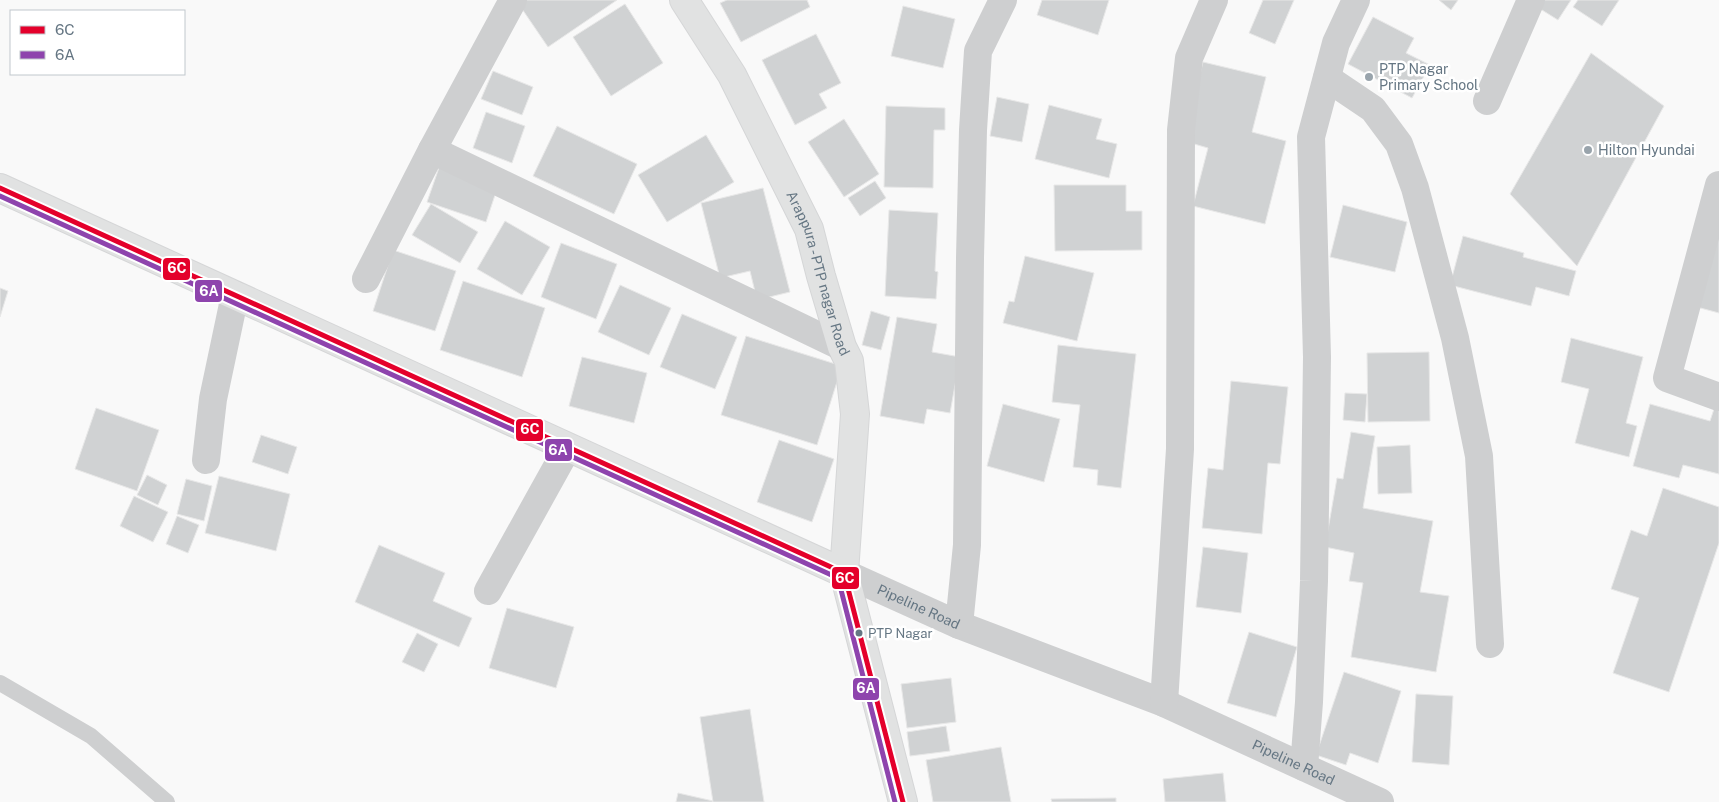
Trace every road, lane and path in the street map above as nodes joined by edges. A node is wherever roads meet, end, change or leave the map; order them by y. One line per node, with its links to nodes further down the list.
1 (513, 0): 9 (street)
2 (684, 0): 14 (main road, Arappura - PTP nagar Road)
3 (1003, 0): 20 (street)
4 (1214, 0): 23 (street)
5 (1356, 0): 7 (street)
6 (1531, 0): 8 (street)
7 (1327, 78): 21 (street); 24 (street)
8 (1487, 100)
9 (432, 150): 12 (street); 14 (street)
10 (1719, 185): 15 (street)
11 (0, 188): 13 (main road, Pipeline Road)
12 (366, 279)
13 (235, 295): 16 (main road, Pipeline Road); 17 (street)
14 (842, 347): 18 (main road, Arappura - PTP nagar Road)
15 (1719, 397)
16 (568, 447): 18 (main road, Pipeline Road); 19 (street)
17 (206, 460)
18 (844, 573): 20 (street, Pipeline Road); 26 (main road, Arappura - PTP nagar Road)
19 (488, 591)
20 (959, 625): 23 (street, Pipeline Road)
21 (1490, 644)
22 (0, 683): 25 (lane)
23 (1164, 703): 24 (street, Pipeline Road)
24 (1304, 767): 27 (street, Pipeline Road)
25 (167, 802)
26 (903, 802)
27 (1380, 802)

